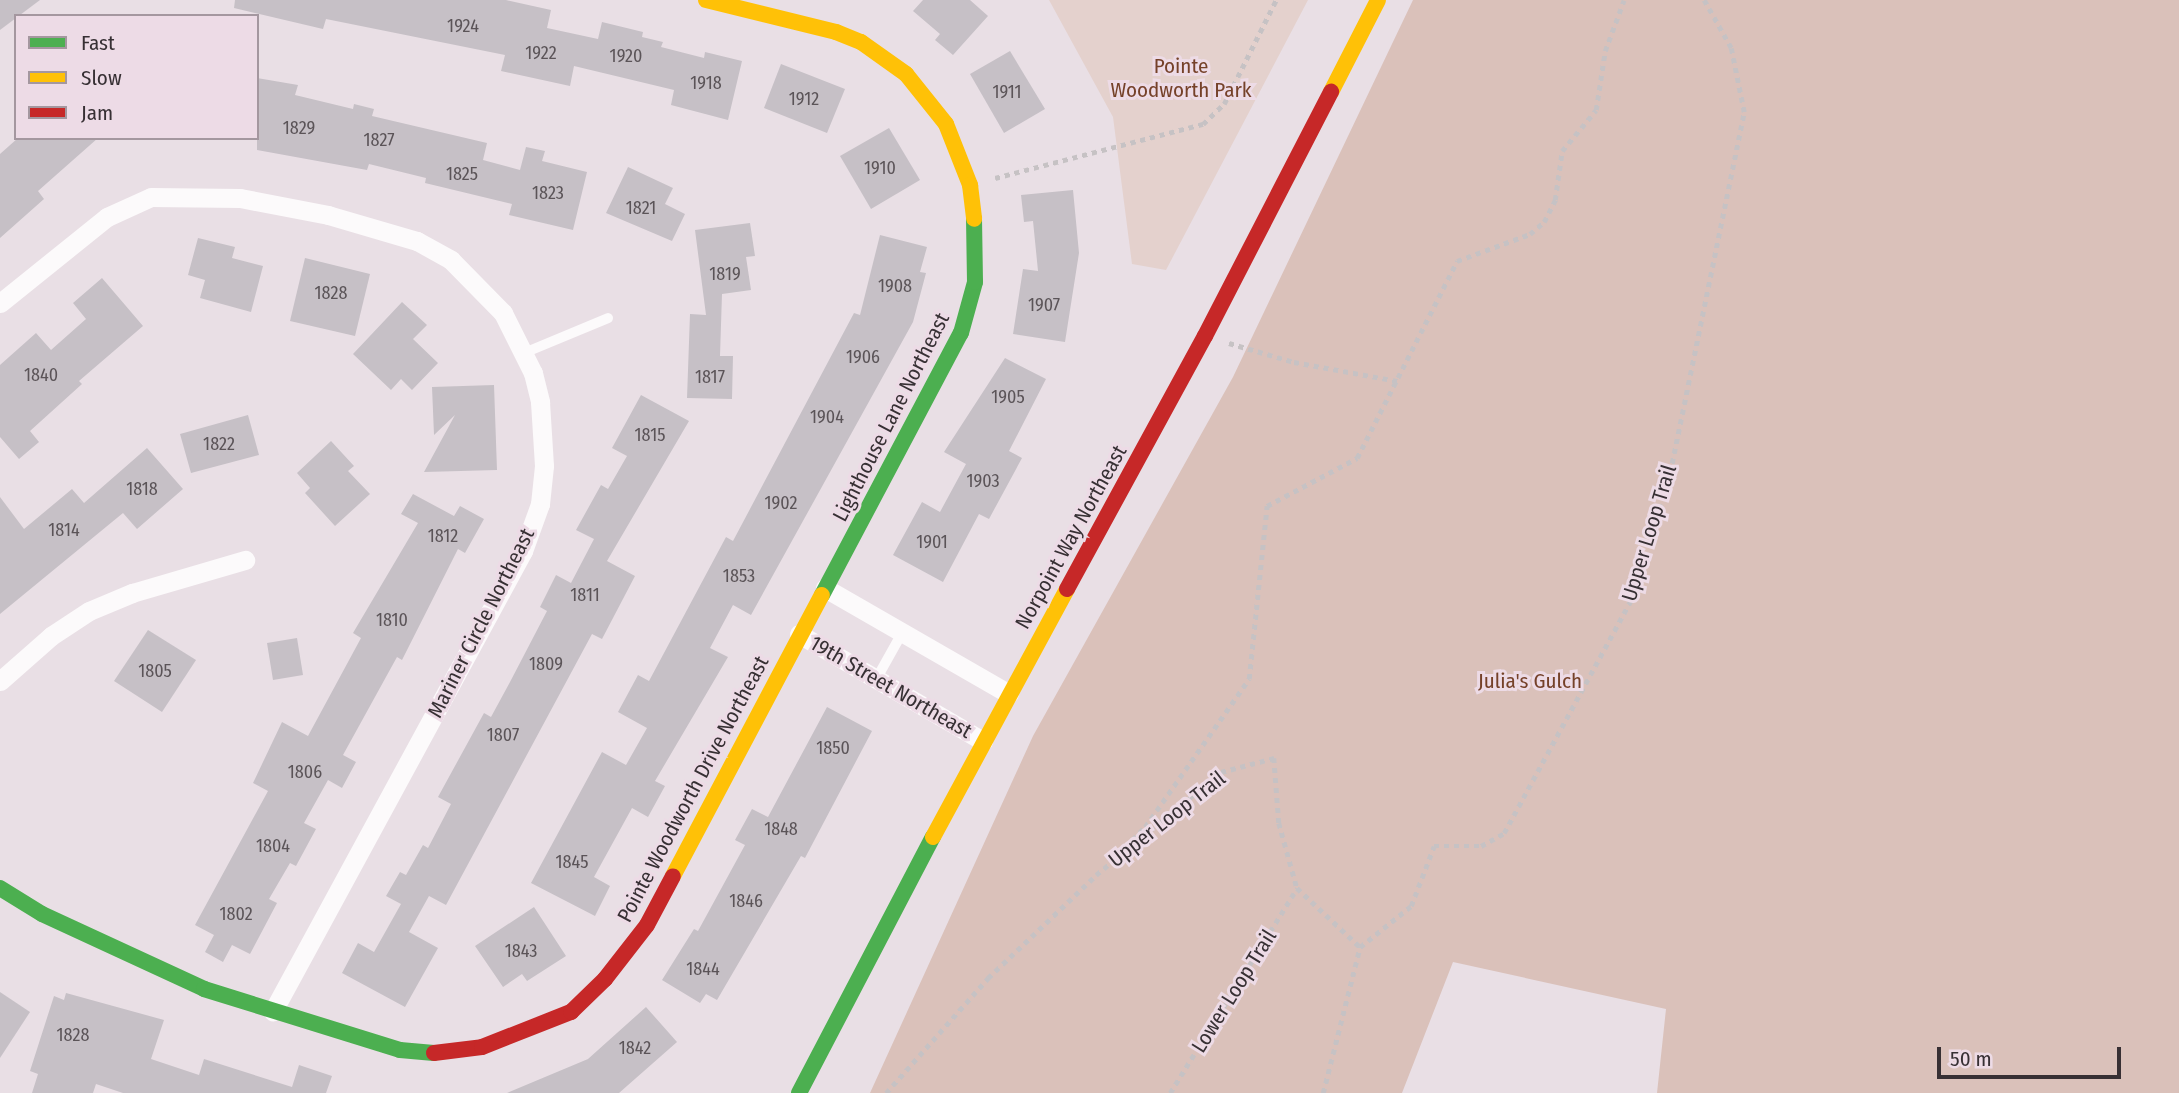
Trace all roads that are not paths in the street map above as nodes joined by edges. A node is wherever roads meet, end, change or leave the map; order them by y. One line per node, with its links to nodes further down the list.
1 (706, 0): 7 (street, Lighthouse Lane Northeast)
2 (1378, 0): 12 (street, Norpoint Way Northeast)
3 (0, 303): 5 (street, Mariner Circle Northeast)
4 (608, 318): 5 (lane)
5 (524, 353): 15 (street, Mariner Circle Northeast)
6 (245, 560): 11 (street)
7 (825, 588): 8 (street); 9 (street, Pointe Woodworth Drive Northeast)
8 (902, 633): 10 (lane); 12 (street)
9 (799, 634): 10 (street, 19th Street Northeast); 15 (street, Pointe Woodworth Drive Northeast)
10 (878, 676): 13 (street, 19th Street Northeast)
11 (0, 681)
12 (1009, 694): 13 (street, Norpoint Way Northeast)
13 (984, 741): 16 (street, Norpoint Way Northeast)
14 (0, 888): 15 (street, Pointe Woodworth Drive Northeast)
15 (273, 1011)
16 (799, 1093)

